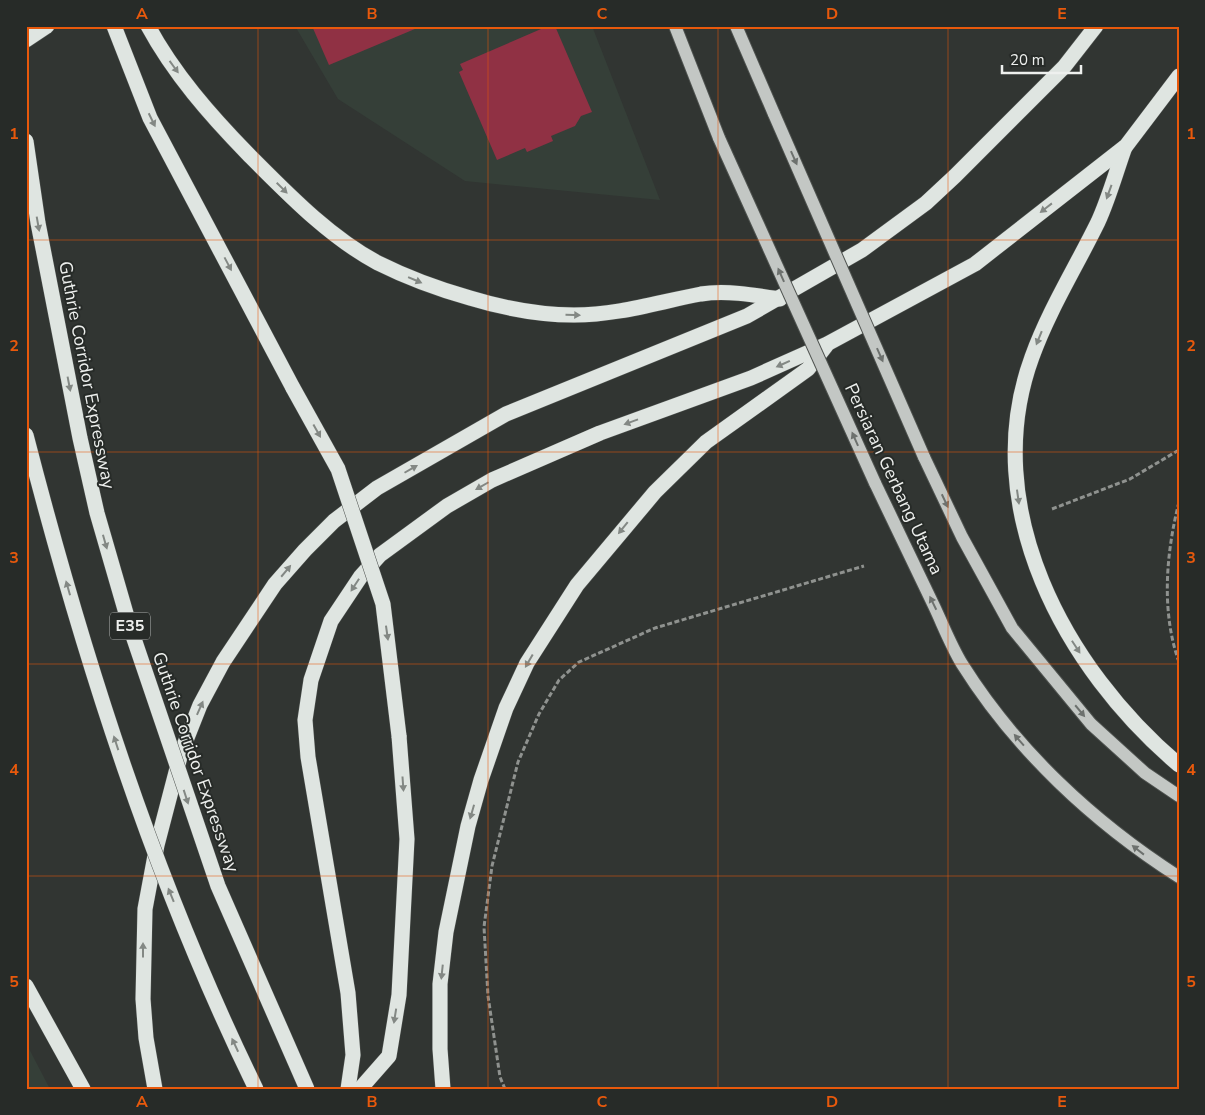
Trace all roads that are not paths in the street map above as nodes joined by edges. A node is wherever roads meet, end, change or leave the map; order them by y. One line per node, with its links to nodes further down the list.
1 (47, 26): 7 (highway)
2 (114, 26): 23 (highway, one-way to 23, bridge)
3 (148, 26): 11 (highway, one-way to 11)
4 (675, 26): 16 (main road, Persiaran Gerbang Utama, one-way to 4, bridge)
5 (736, 26): 15 (main road, Persiaran Gerbang Utama, one-way to 15, bridge)
6 (1096, 26): 11 (highway)
7 (26, 40)
8 (1179, 76): 10 (highway)
9 (26, 141): 21 (highway, Guthrie Corridor Expressway / E35, one-way to 21, bridge)
10 (1126, 146): 12 (highway, one-way to 12); 14 (highway, one-way to 14)
11 (780, 299): 19 (highway, one-way to 11)
12 (827, 344): 22 (highway, one-way to 22); 24 (highway, one-way to 24)
13 (26, 435): 20 (highway, one-way to 13, bridge)
14 (1179, 765)
15 (1179, 796)
16 (1179, 877)
17 (26, 986): 18 (highway)
18 (83, 1089)
19 (155, 1089)
20 (256, 1089)
21 (307, 1089)
22 (348, 1089)
23 (360, 1089)
24 (442, 1089)

